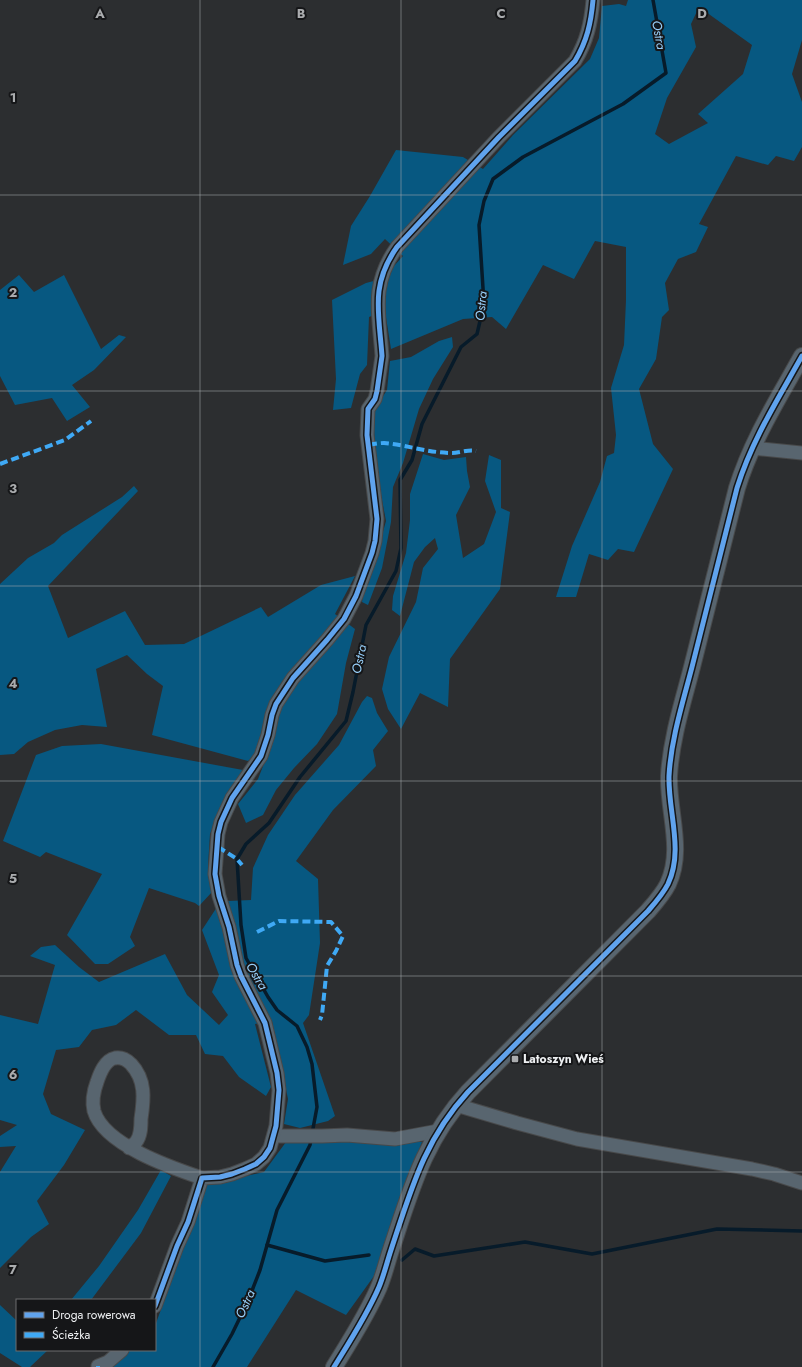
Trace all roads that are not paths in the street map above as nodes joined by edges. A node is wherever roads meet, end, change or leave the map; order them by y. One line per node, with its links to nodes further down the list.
1 (592, 0): 7 (street)
2 (802, 356): 3 (street)
3 (752, 448): 4 (street); 5 (street)
4 (802, 453)
5 (456, 1105): 6 (street); 10 (street)
6 (438, 1131): 7 (street); 14 (street)
7 (274, 1136): 9 (street)
8 (129, 1148): 8 (street); 9 (street)
9 (202, 1178): 11 (street)
10 (802, 1183)
11 (156, 1303)
12 (121, 1351): 13 (street)
13 (98, 1366)
14 (334, 1367)

